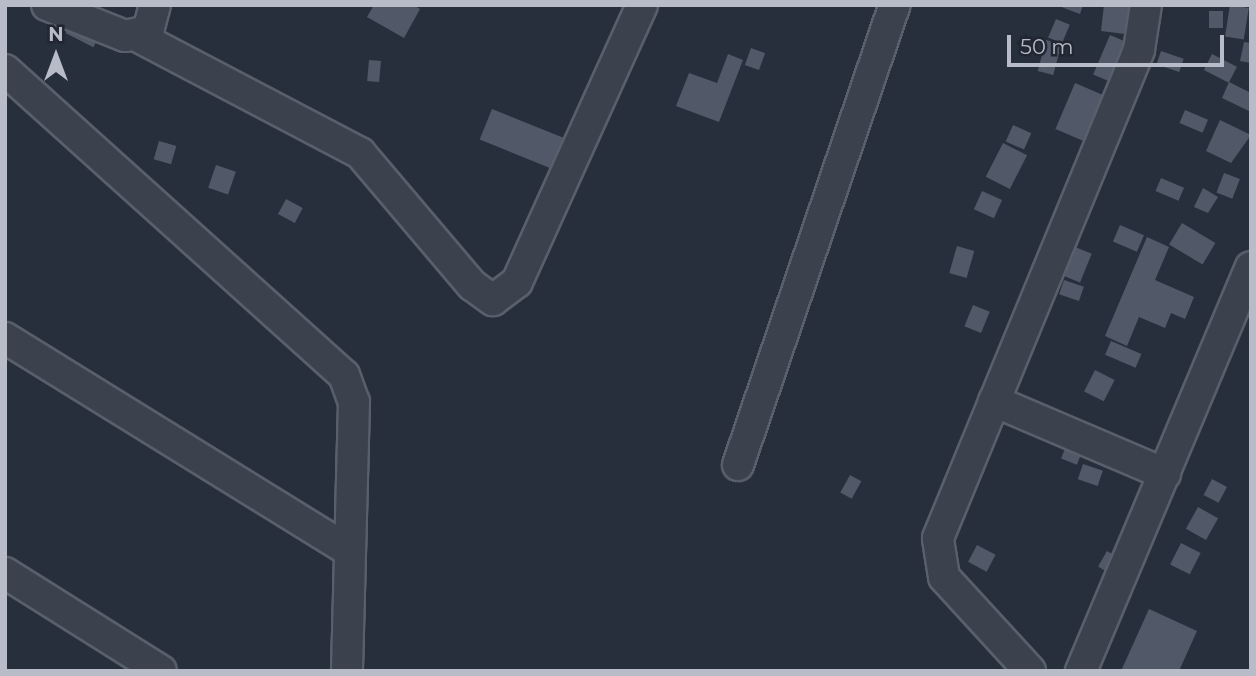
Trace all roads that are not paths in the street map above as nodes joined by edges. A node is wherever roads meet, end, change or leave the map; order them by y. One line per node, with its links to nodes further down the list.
1 (47, 5): 6 (street)
2 (155, 5): 6 (street)
3 (642, 5): 6 (street)
4 (895, 5): 11 (street)
5 (1146, 5): 10 (street)
6 (136, 36)
7 (5, 70): 13 (street)
8 (1251, 267): 12 (street)
9 (5, 338): 13 (street)
10 (994, 401): 12 (street); 17 (street)
11 (738, 465)
12 (1165, 474): 18 (street)
13 (348, 550): 16 (street)
14 (5, 573): 15 (street)
15 (161, 671)
16 (347, 671)
17 (1030, 671)
18 (1081, 671)

